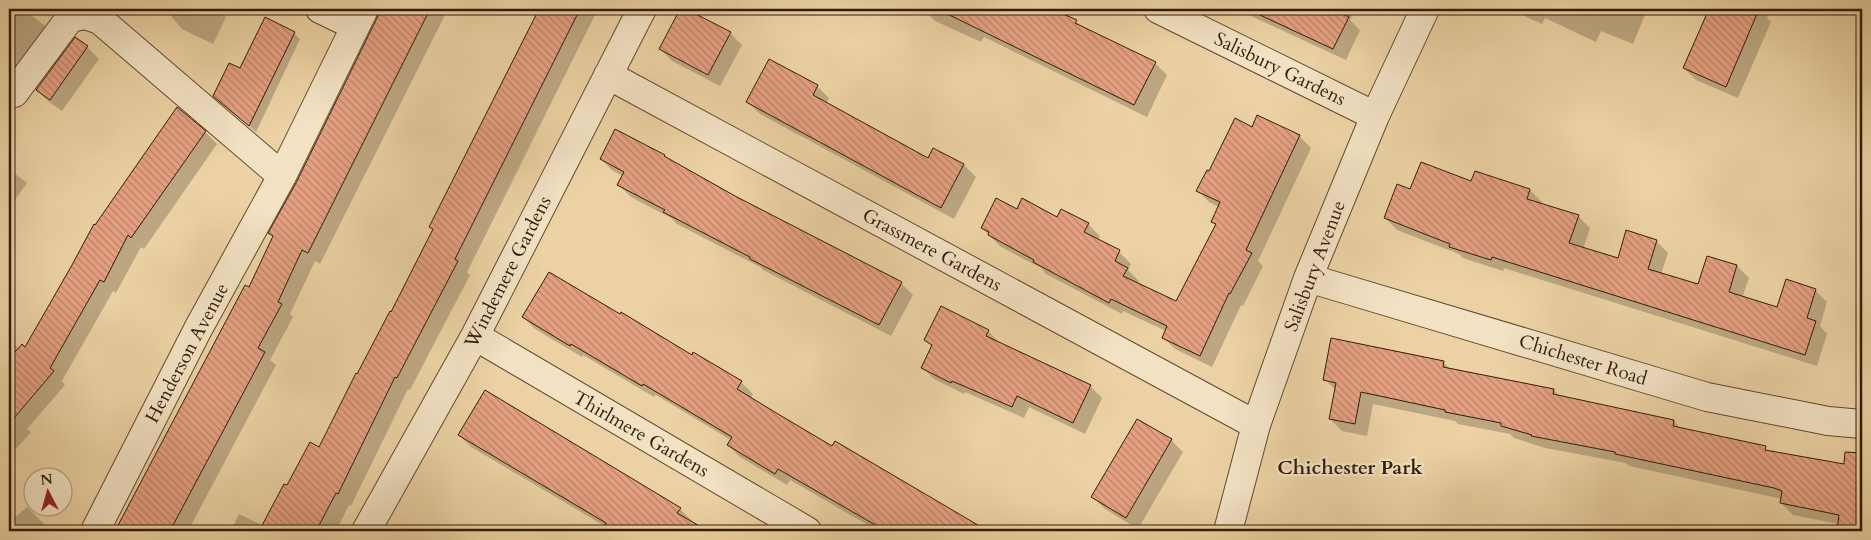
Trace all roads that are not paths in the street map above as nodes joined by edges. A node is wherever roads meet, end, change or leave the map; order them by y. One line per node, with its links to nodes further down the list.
1 (320, 9): 5 (street)
2 (642, 9): 6 (street, Windemere Gardens)
3 (1158, 9): 8 (street, Salisbury Gardens)
4 (1425, 9): 8 (street, Salisbury Avenue)
5 (360, 17): 9 (street, Henderson Avenue)
6 (608, 76): 11 (street, Windemere Gardens); 13 (street, Grassmere Gardens)
7 (14, 93): 9 (street)
8 (1375, 116): 10 (street, Salisbury Avenue)
9 (282, 176): 14 (street, Henderson Avenue)
10 (1308, 278): 12 (street, Chichester Road); 13 (street, Salisbury Avenue)
11 (475, 336): 15 (street, Windemere Gardens); 16 (street, Thirlmere Gardens)
12 (1862, 424)
13 (1256, 425): 17 (street, Salisbury Avenue)
14 (95, 531)
15 (366, 531)
16 (807, 531)
17 (1228, 531)

